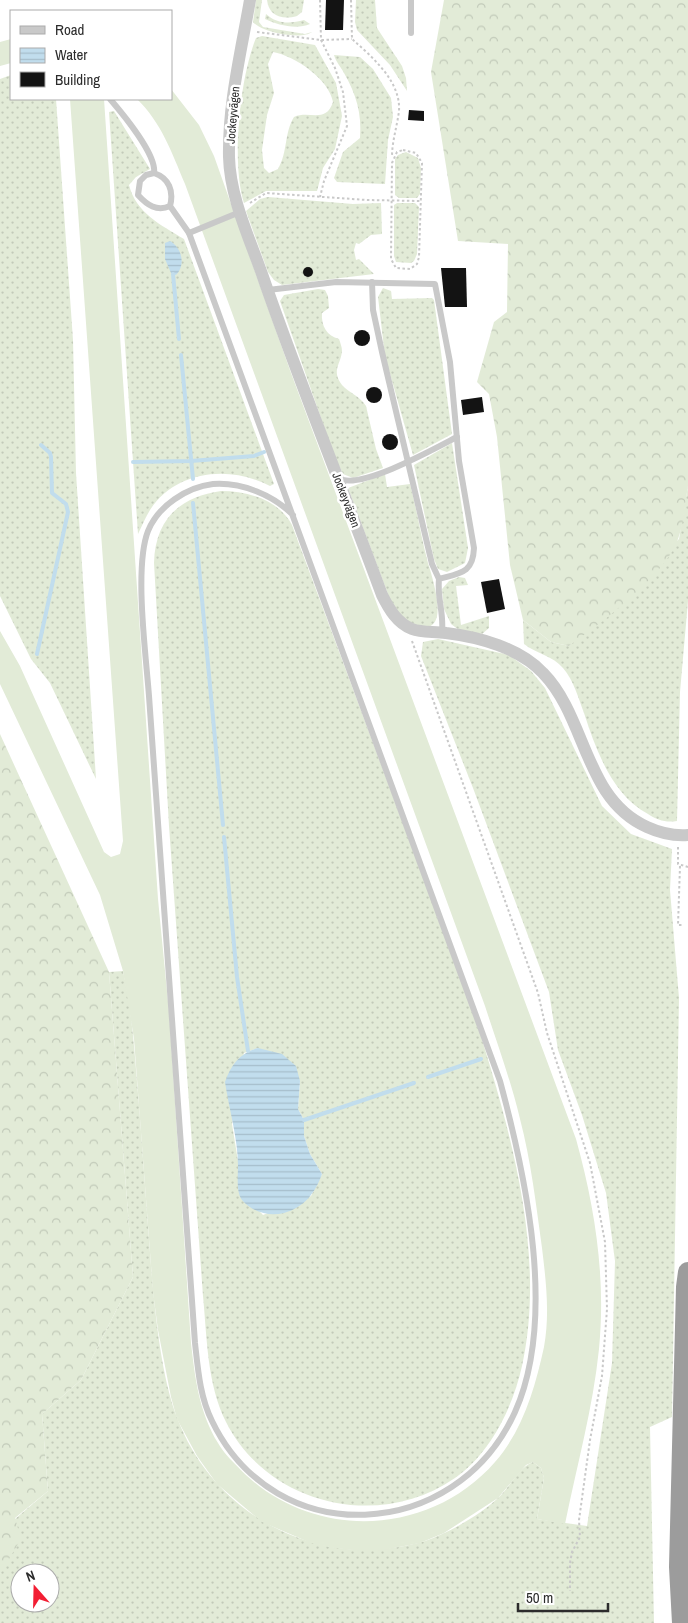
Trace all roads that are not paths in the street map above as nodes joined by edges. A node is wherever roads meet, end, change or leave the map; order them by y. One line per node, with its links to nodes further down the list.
1 (250, 0): 7 (street, Jockeyvägen)
2 (411, 0): 3 (lane)
3 (411, 33)
4 (111, 100): 5 (lane)
5 (154, 173): 6 (lane); 6 (lane)
6 (170, 206): 8 (lane)
7 (240, 212): 8 (lane); 10 (street, Jockeyvägen)
8 (189, 233): 14 (lane)
9 (372, 282): 10 (lane); 11 (lane); 12 (lane)
10 (268, 290): 13 (street, Jockeyvägen)
11 (456, 437): 12 (lane); 15 (lane)
12 (409, 461): 13 (lane); 15 (lane)
13 (338, 478): 16 (street, Jockeyvägen)
14 (293, 515): 14 (lane)
15 (439, 579): 16 (lane)
16 (442, 632): 17 (street)
17 (683, 835)
18 (688, 1272): 19 (highway)
19 (682, 1623)

